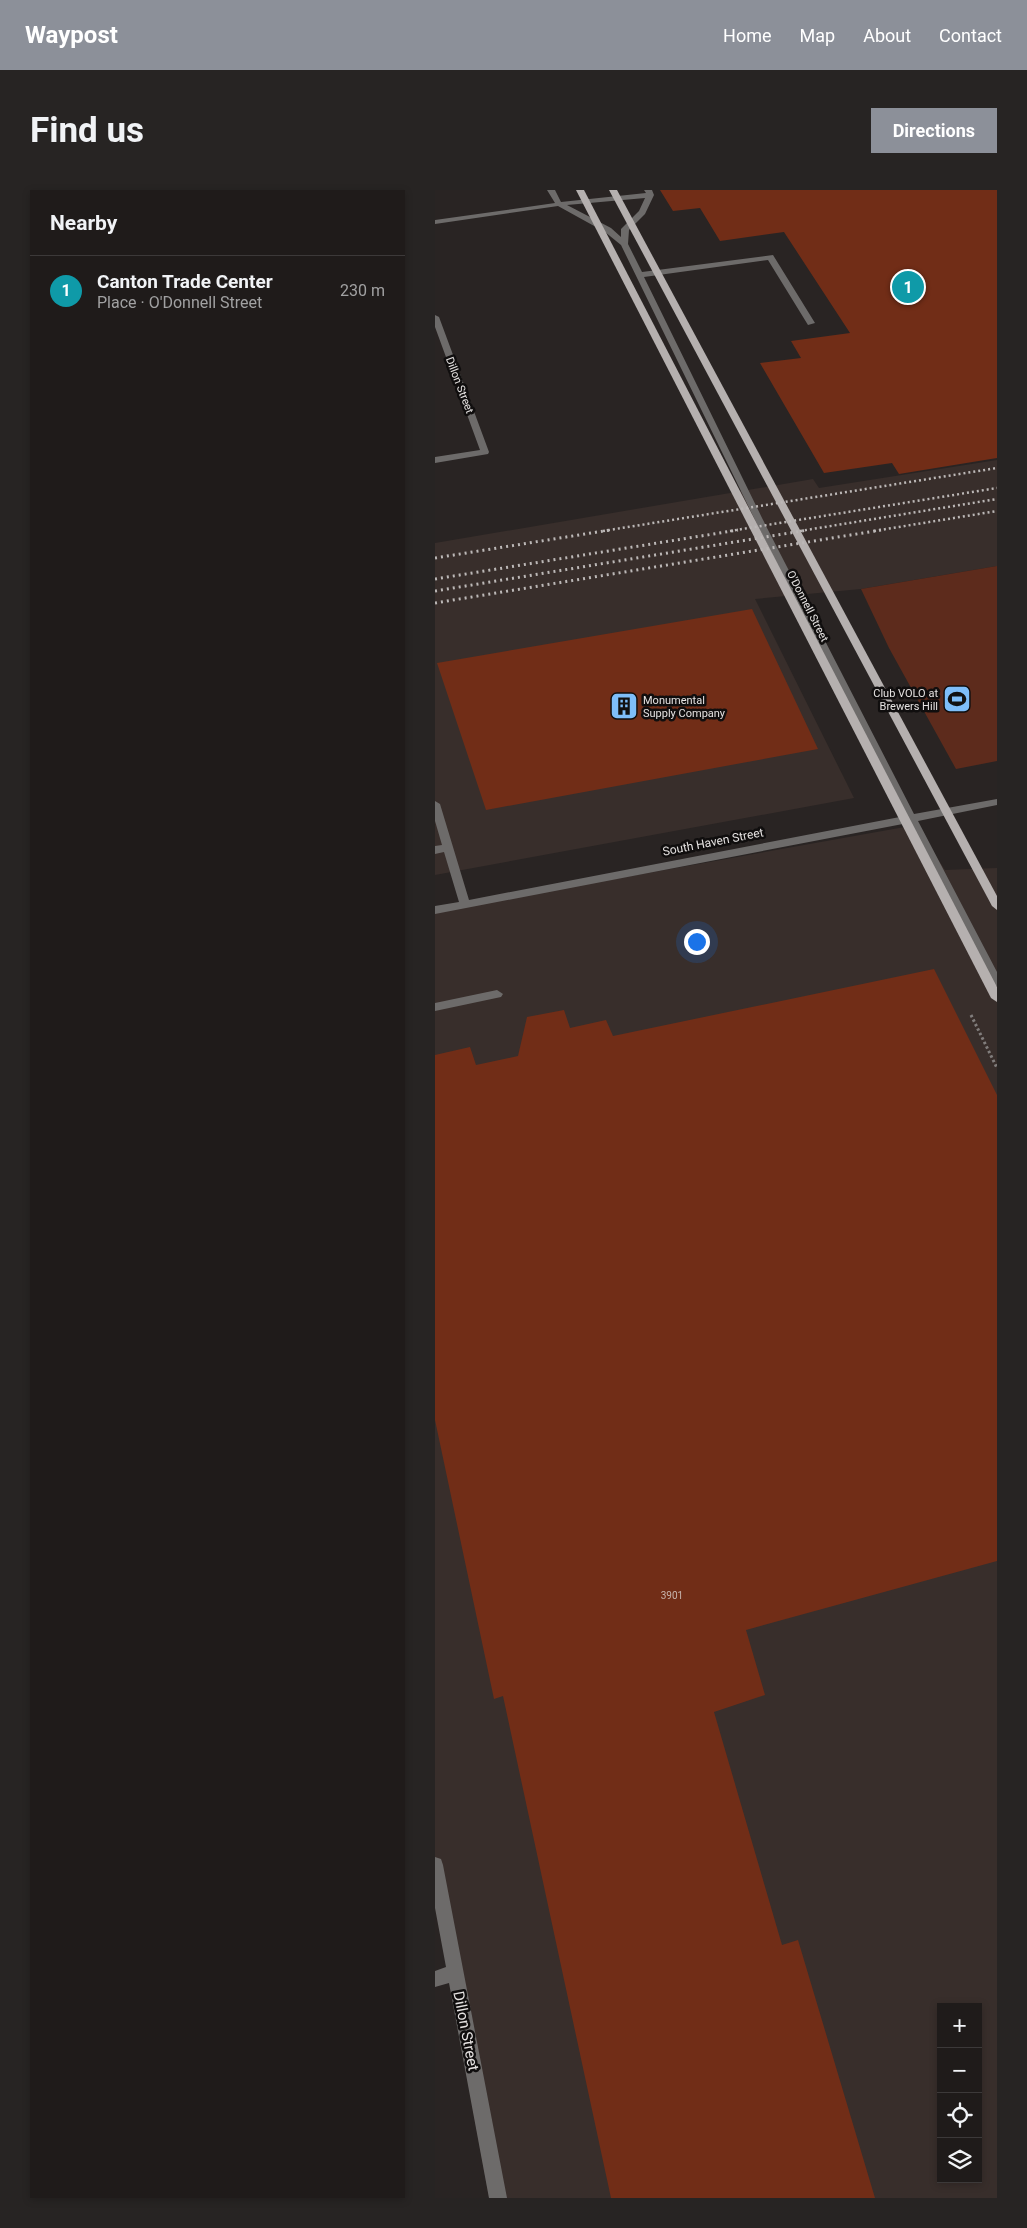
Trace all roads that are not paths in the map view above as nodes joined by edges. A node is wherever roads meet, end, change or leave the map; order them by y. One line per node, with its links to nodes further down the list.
1 (551, 190): 5 (street)
2 (613, 190): 18 (main road, O'Donnell Street)
3 (581, 192): 22 (main road, O'Donnell Street)
4 (649, 192): 5 (street); 7 (street)
5 (559, 204): 6 (street); 7 (street, O'Donnell Street)
6 (435, 222)
7 (624, 244): 8 (street, O'Donnell Street)
8 (639, 275): 10 (street); 14 (street, O'Donnell Street)
9 (435, 318): 11 (street, Dillon Street)
10 (811, 323)
11 (435, 460)
12 (997, 802): 14 (street, South Haven Street)
13 (435, 804): 15 (street)
14 (911, 819): 17 (street, South Haven Street); 20 (street, O'Donnell Street)
15 (449, 848): 16 (street); 17 (street)
16 (435, 850)
17 (465, 904): 19 (street, South Haven Street)
18 (997, 906)
19 (435, 910)
20 (997, 982)
21 (497, 994): 23 (street)
22 (997, 998)
23 (435, 1007)
24 (435, 1865): 25 (street, Dillon Street)
25 (455, 1973): 26 (street); 27 (street, Dillon Street)
26 (435, 1979)
27 (497, 2198)

